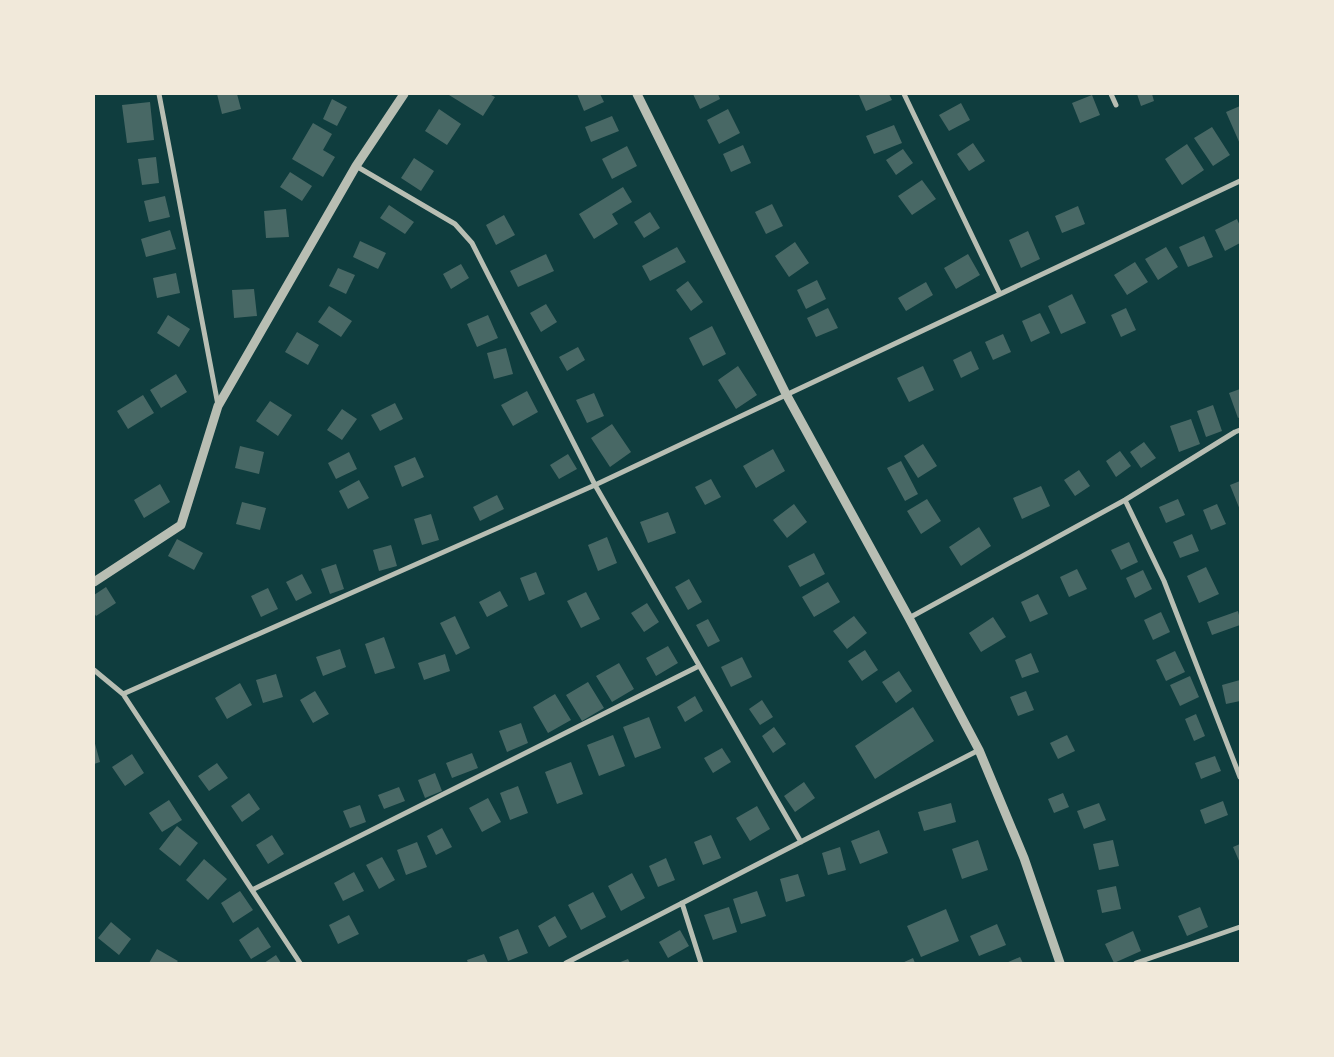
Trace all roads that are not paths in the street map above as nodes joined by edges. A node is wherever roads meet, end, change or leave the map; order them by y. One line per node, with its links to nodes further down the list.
1 (160, 94): 11 (street)
2 (404, 94): 7 (street)
3 (637, 94): 10 (street)
4 (904, 94): 9 (street)
5 (1110, 94): 6 (street)
6 (1116, 105)
7 (356, 166): 11 (street); 13 (street)
8 (1240, 181): 9 (street)
9 (1000, 294): 10 (street)
10 (786, 394): 13 (street); 16 (street)
11 (218, 406): 15 (street)
12 (1240, 430): 14 (street)
13 (595, 485): 17 (street); 19 (street)
14 (1124, 500): 16 (street); 21 (street)
15 (94, 582)
16 (909, 618): 20 (street)
17 (699, 666): 22 (street); 23 (street)
18 (94, 670): 19 (street)
19 (123, 694): 23 (street)
20 (979, 750): 22 (street); 29 (street)
21 (1240, 777)
22 (800, 842): 24 (street)
23 (252, 890): 26 (street)
24 (682, 903): 27 (street); 28 (street)
25 (1240, 927): 30 (street)
26 (300, 963)
27 (566, 963)
28 (701, 963)
29 (1060, 963)
30 (1136, 963)

